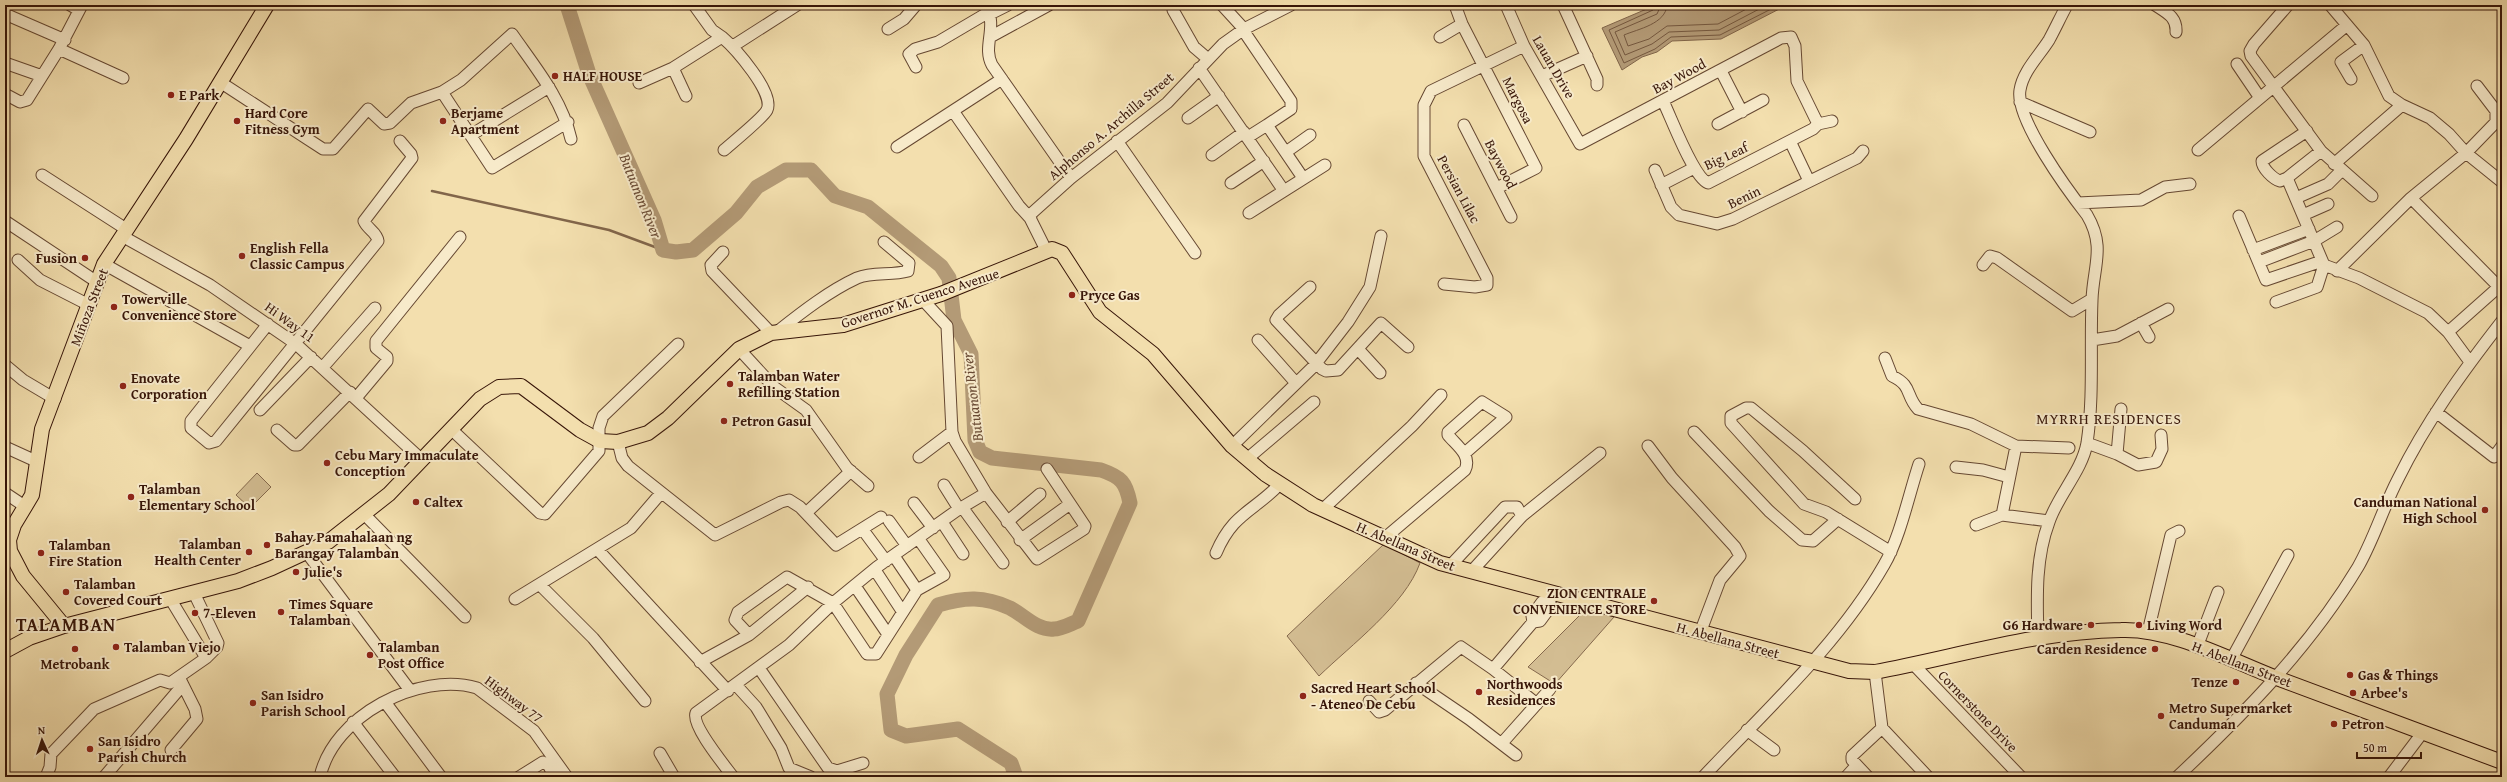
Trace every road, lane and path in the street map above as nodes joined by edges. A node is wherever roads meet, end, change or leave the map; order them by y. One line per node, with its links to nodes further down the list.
1 (267, 5): 46 (main road, Miñoza Street)
2 (694, 5): 26 (street)
3 (797, 5): 30 (street)
4 (916, 5): 22 (street)
5 (1008, 5): 17 (street)
6 (1049, 5): 25 (street)
7 (1222, 5): 23 (street)
8 (1291, 5): 23 (street, Alphonso A. Archilla Street)
9 (1455, 5): 20 (street, Margosa)
10 (1506, 5): 31 (street, Lauan Drive)
11 (1563, 5): 32 (street)
12 (2067, 5): 59 (street)
13 (2155, 5): 24 (street)
14 (2288, 5): 49 (street)
15 (2330, 5): 21 (street)
16 (77, 7): 28 (street)
17 (988, 10): 25 (street); 37 (street)
18 (1173, 10): 33 (street)
19 (5, 14): 28 (street)
20 (1462, 24): 27 (street); 36 (street, Margosa)
21 (2347, 25): 29 (street); 49 (street)
22 (888, 29)
23 (1244, 29): 33 (street, Alphonso A. Archilla Street); 69 (street)
24 (2176, 32)
25 (992, 36): 44 (street)
26 (722, 37): 30 (street); 38 (street)
27 (1440, 37)
28 (62, 44): 41 (street); 43 (street)
29 (2364, 45): 45 (street); 60 (street)
30 (733, 46): 82 (street)
31 (1524, 46): 36 (street, Persian Lilac); 42 (street, Lauan Drive)
32 (1587, 56): 42 (street); 48 (street)
33 (1208, 59): 39 (street, Alphonso A. Archilla Street)
34 (5, 63): 41 (street)
35 (2237, 64): 56 (street)
36 (1484, 66): 103 (street, Margosa); 134 (street, Persian Lilac)
37 (916, 67)
38 (673, 68): 47 (street); 54 (street)
39 (1199, 68): 55 (street); 78 (street, Alphonso A. Archilla Street)
40 (1721, 71): 58 (street, Bay Wood); 62 (street); 68 (street, Bay Wood)
41 (42, 76): 53 (street)
42 (1542, 76): 80 (street, Lauan Drive)
43 (123, 78)
44 (1002, 79): 61 (street); 95 (street)
45 (2351, 79)
46 (220, 82): 52 (street); 118 (main road, Miñoza Street)
47 (640, 83)
48 (1597, 86)
49 (2274, 86): 56 (street); 71 (street)
50 (2477, 86): 66 (street)
51 (549, 87): 52 (street); 65 (street); 73 (street)
52 (442, 92): 73 (street)
53 (5, 94)
54 (686, 96)
55 (1219, 96): 63 (street); 74 (street)
56 (2260, 98): 83 (street)
57 (1763, 100): 62 (street)
58 (1663, 101): 80 (street, Bay Wood); 92 (street, Big Leaf)
59 (2020, 102): 72 (street); 108 (street)
60 (2402, 105): 87 (street); 91 (street)
61 (953, 111): 81 (street); 113 (street)
62 (1742, 112): 67 (street)
63 (1188, 118)
64 (1832, 121): 68 (street)
65 (568, 122): 73 (street); 76 (street)
66 (2499, 122): 87 (street)
67 (1718, 124)
68 (1818, 124): 79 (street, Big Leaf)
69 (1267, 125): 74 (street); 86 (street)
70 (1464, 125): 103 (street, Baywood)
71 (2306, 131): 85 (street); 97 (street)
72 (2090, 132)
73 (471, 135)
74 (1246, 135): 88 (street); 89 (street)
75 (1310, 136): 86 (street)
76 (571, 139)
77 (400, 141): 151 (street)
78 (1117, 141): 95 (street, Alphonso A. Archilla Street); 126 (street)
79 (1790, 141): 92 (street, Big Leaf); 98 (street)
80 (1580, 144)
81 (898, 147)
82 (724, 150)
83 (2198, 150)
84 (1863, 151): 98 (street, Benin)
85 (2320, 151): 91 (street); 97 (street)
86 (1286, 152): 96 (street)
87 (2466, 153): 99 (street); 107 (street)
88 (1212, 155)
89 (1264, 161): 100 (street); 104 (street)
90 (1325, 165): 96 (street)
91 (2338, 167): 105 (street); 106 (street)
92 (1694, 168): 102 (street)
93 (1655, 170): 102 (street, Benin)
94 (42, 175): 118 (street, Hi Way 11)
95 (1070, 178): 113 (street, Alphonso A. Archilla Street)
96 (1303, 178): 104 (street)
97 (2287, 178): 106 (street)
98 (1809, 181): 102 (street, Benin)
99 (2502, 182)
100 (1232, 183)
101 (2190, 184): 108 (street)
102 (1662, 185)
103 (1497, 188): 114 (street, Baywood)
104 (1284, 191): 110 (street)
105 (2372, 196)
106 (2296, 198): 112 (street)
107 (2411, 198): 132 (street); 135 (street)
108 (2078, 203): 137 (street)
109 (2328, 204): 112 (street)
110 (1249, 213)
111 (2239, 216): 124 (street)
112 (2303, 216): 117 (street)
113 (1030, 218): 123 (street)
114 (1511, 218)
115 (5, 221): 133 (street)
116 (2337, 227): 121 (street)
117 (2309, 229): 121 (street); 124 (street)
118 (124, 232): 130 (main road, Miñoza Street); 145 (street, Hi Way 11)
119 (1382, 236): 160 (street)
120 (460, 237): 165 (street)
121 (2314, 241): 128 (street); 129 (street)
122 (884, 242): 146 (street)
123 (1051, 250): 138 (main road, Governor M. Cuenco Avenue); 180 (main road, H. Abellana Street)
124 (2253, 250): 128 (street)
125 (723, 252): 146 (street)
126 (1195, 254)
127 (18, 260): 140 (street)
128 (2259, 262): 129 (street)
129 (2323, 263): 132 (street); 139 (street)
130 (104, 264): 133 (main road, Miñoza Street); 153 (street)
131 (1983, 265): 137 (street)
132 (2337, 271): 147 (street)
133 (97, 282): 140 (main road, Miñoza Street)
134 (1444, 284)
135 (2500, 285): 147 (street)
136 (1310, 287): 160 (street)
137 (2092, 299): 150 (street)
138 (923, 300): 146 (main road, Governor M. Cuenco Avenue); 174 (street)
139 (2276, 302)
140 (89, 305): 167 (main road, Miñoza Street)
141 (375, 308): 162 (street)
142 (2168, 309): 144 (street)
143 (2502, 321): 159 (street)
144 (2141, 323): 148 (street); 150 (street)
145 (268, 324): 151 (street, Hi Way 11); 153 (street)
146 (774, 332): 155 (main road, Governor M. Cuenco Avenue)
147 (2448, 332): 159 (street)
148 (2149, 337)
149 (1258, 340): 164 (street)
150 (2092, 340): 179 (street)
151 (296, 344): 153 (street); 157 (street, Hi Way 11)
152 (678, 344): 177 (street)
153 (250, 346)
154 (1408, 347): 156 (street)
155 (739, 349): 178 (main road, Governor M. Cuenco Avenue); 196 (street)
156 (1358, 349): 160 (street); 163 (street)
157 (311, 357): 162 (street, Hi Way 11); 170 (street)
158 (1885, 358): 182 (street)
159 (2470, 362): 171 (street)
160 (1315, 364): 164 (street)
161 (5, 365): 167 (street)
162 (322, 367): 165 (street, Hi Way 11)
163 (1380, 373)
164 (1296, 383): 180 (street)
165 (353, 395): 173 (street); 190 (street, Hi Way 11)
166 (1441, 395): 210 (street)
167 (55, 399): 192 (main road, Miñoza Street)
168 (1314, 402): 191 (street)
169 (2121, 409): 188 (street)
170 (260, 410)
171 (2436, 412): 183 (street); 266 (street)
172 (451, 429): 177 (main road, Governor M. Cuenco Avenue); 177 (street); 190 (main road, Governor M. Cuenco Avenue)
173 (276, 430)
174 (952, 432): 189 (street); 203 (street)
175 (1694, 432): 215 (street)
176 (2161, 435): 188 (street)
177 (600, 441): 178 (main road, Governor M. Cuenco Avenue)
178 (618, 442): 202 (street)
179 (2086, 443): 188 (street); 216 (street)
180 (1232, 446): 191 (main road, H. Abellana Street)
181 (1648, 446): 253 (street)
182 (2016, 446): 185 (street); 197 (street)
183 (2502, 446)
184 (5, 447): 192 (street)
185 (2069, 448)
186 (1600, 453): 214 (street)
187 (1465, 454): 187 (street); 223 (street)
188 (2117, 454)
189 (919, 457)
190 (421, 459): 212 (main road, Governor M. Cuenco Avenue)
191 (1248, 459): 198 (main road, H. Abellana Street)
192 (38, 462): 208 (main road, Miñoza Street)
193 (1919, 464): 228 (street)
194 (1956, 467): 197 (street)
195 (1047, 469): 207 (street)
196 (851, 471): 200 (street); 211 (street)
197 (2009, 477): 213 (street)
198 (1280, 484): 210 (main road, H. Abellana Street); 230 (street)
199 (944, 485): 209 (street)
200 (868, 486)
201 (5, 493): 208 (street)
202 (661, 493): 211 (street); 227 (street)
203 (986, 493): 209 (street); 218 (street)
204 (1040, 494): 218 (street)
205 (1855, 499): 215 (street)
206 (914, 503): 220 (street)
207 (1070, 504): 225 (street); 225 (street)
208 (26, 507): 250 (main road, Miñoza Street)
209 (961, 508): 217 (street); 234 (street)
210 (1322, 510): 223 (main road, H. Abellana Street)
211 (806, 513): 226 (street)
212 (365, 515): 229 (main road, Governor M. Cuenco Avenue); 249 (street)
213 (2002, 515): 216 (street); 219 (street)
214 (1522, 516): 235 (street); 237 (street)
215 (1838, 518): 228 (street)
216 (2049, 521): 255 (street)
217 (942, 522): 220 (street); 231 (street)
218 (1007, 522): 225 (street)
219 (1976, 525)
220 (932, 528): 224 (street)
221 (2179, 531): 252 (street)
222 (866, 534): 233 (street)
223 (1386, 537): 235 (main road, H. Abellana Street)
224 (918, 538): 226 (street); 241 (street)
225 (1020, 540)
226 (907, 546): 233 (street)
227 (598, 550): 238 (street); 260 (street)
228 (1890, 552): 261 (street)
229 (307, 553): 243 (main road, Governor M. Cuenco Avenue); 270 (street)
230 (1216, 553)
231 (963, 554)
232 (2288, 555): 259 (street)
233 (890, 559): 236 (street); 241 (street)
234 (1003, 563)
235 (1450, 566): 237 (main road, H. Abellana Street)
236 (875, 570): 239 (street); 248 (street)
237 (1471, 572): 244 (main road, H. Abellana Street)
238 (540, 585): 245 (street); 272 (street)
239 (855, 586): 247 (street); 251 (street)
240 (808, 587): 247 (street); 254 (street); 254 (street)
241 (917, 590): 248 (street)
242 (2218, 592): 256 (street)
243 (194, 594): 246 (main road, Governor M. Cuenco Avenue); 258 (street)
244 (1552, 597): 253 (main road, H. Abellana Street); 264 (street)
245 (515, 599)
246 (171, 600): 250 (main road, Governor M. Cuenco Avenue); 258 (street)
247 (833, 603): 251 (street); 263 (street)
248 (902, 611): 251 (street)
249 (465, 617)
250 (64, 626): 257 (main road, Governor M. Cuenco Avenue)
251 (887, 632)
252 (2148, 632): 255 (main road, H. Abellana Street); 256 (main road, H. Abellana Street)
253 (1700, 633): 261 (main road, H. Abellana Street)
254 (749, 635): 260 (street)
255 (2038, 639): 262 (main road, H. Abellana Street)
256 (2197, 647): 259 (main road, H. Abellana Street)
257 (5, 651)
258 (206, 658): 267 (street)
259 (2231, 660): 266 (main road, H. Abellana Street)
260 (700, 662): 269 (street)
261 (1812, 663): 265 (main road, H. Abellana Street); 278 (street)
262 (1914, 665): 265 (main road, H. Abellana Street); 304 (street, Cornerstone Drive)
263 (759, 668): 269 (street); 287 (street)
264 (1493, 669): 268 (street); 275 (street)
265 (1875, 672): 277 (street)
266 (2276, 678): 279 (main road, H. Abellana Street); 305 (street)
267 (181, 681): 281 (street); 289 (street); 290 (street)
268 (1416, 683): 273 (street); 280 (street)
269 (732, 688): 298 (street); 299 (street)
270 (409, 689): 274 (street, Highway 77); 286 (street, Highway 77)
271 (1550, 689): 275 (street)
272 (645, 701)
273 (1369, 701)
274 (385, 702): 276 (street, Highway 77); 293 (street)
275 (1537, 704): 280 (street)
276 (353, 722): 291 (street, Highway 77); 292 (street)
277 (1882, 728): 288 (street); 303 (street)
278 (1747, 730): 282 (street); 300 (street)
279 (2423, 732): 285 (main road, H. Abellana Street); 306 (street)
280 (1502, 743): 284 (street)
281 (171, 750)
282 (1774, 750)
283 (660, 753): 297 (street)
284 (1516, 755)
285 (2502, 762)
286 (552, 763): 294 (street); 295 (street); 296 (street, Highway 77)
287 (863, 763)
288 (1856, 766): 301 (street); 302 (street)
289 (46, 777)
290 (104, 777)
291 (320, 777)
292 (395, 777)
293 (441, 777)
294 (519, 777)
295 (554, 777)
296 (567, 777)
297 (674, 777)
298 (733, 777)
299 (812, 777)
300 (1703, 777)
301 (1846, 777)
302 (1868, 777)
303 (1928, 777)
304 (2021, 777)
305 (2177, 777)
306 (2390, 777)

